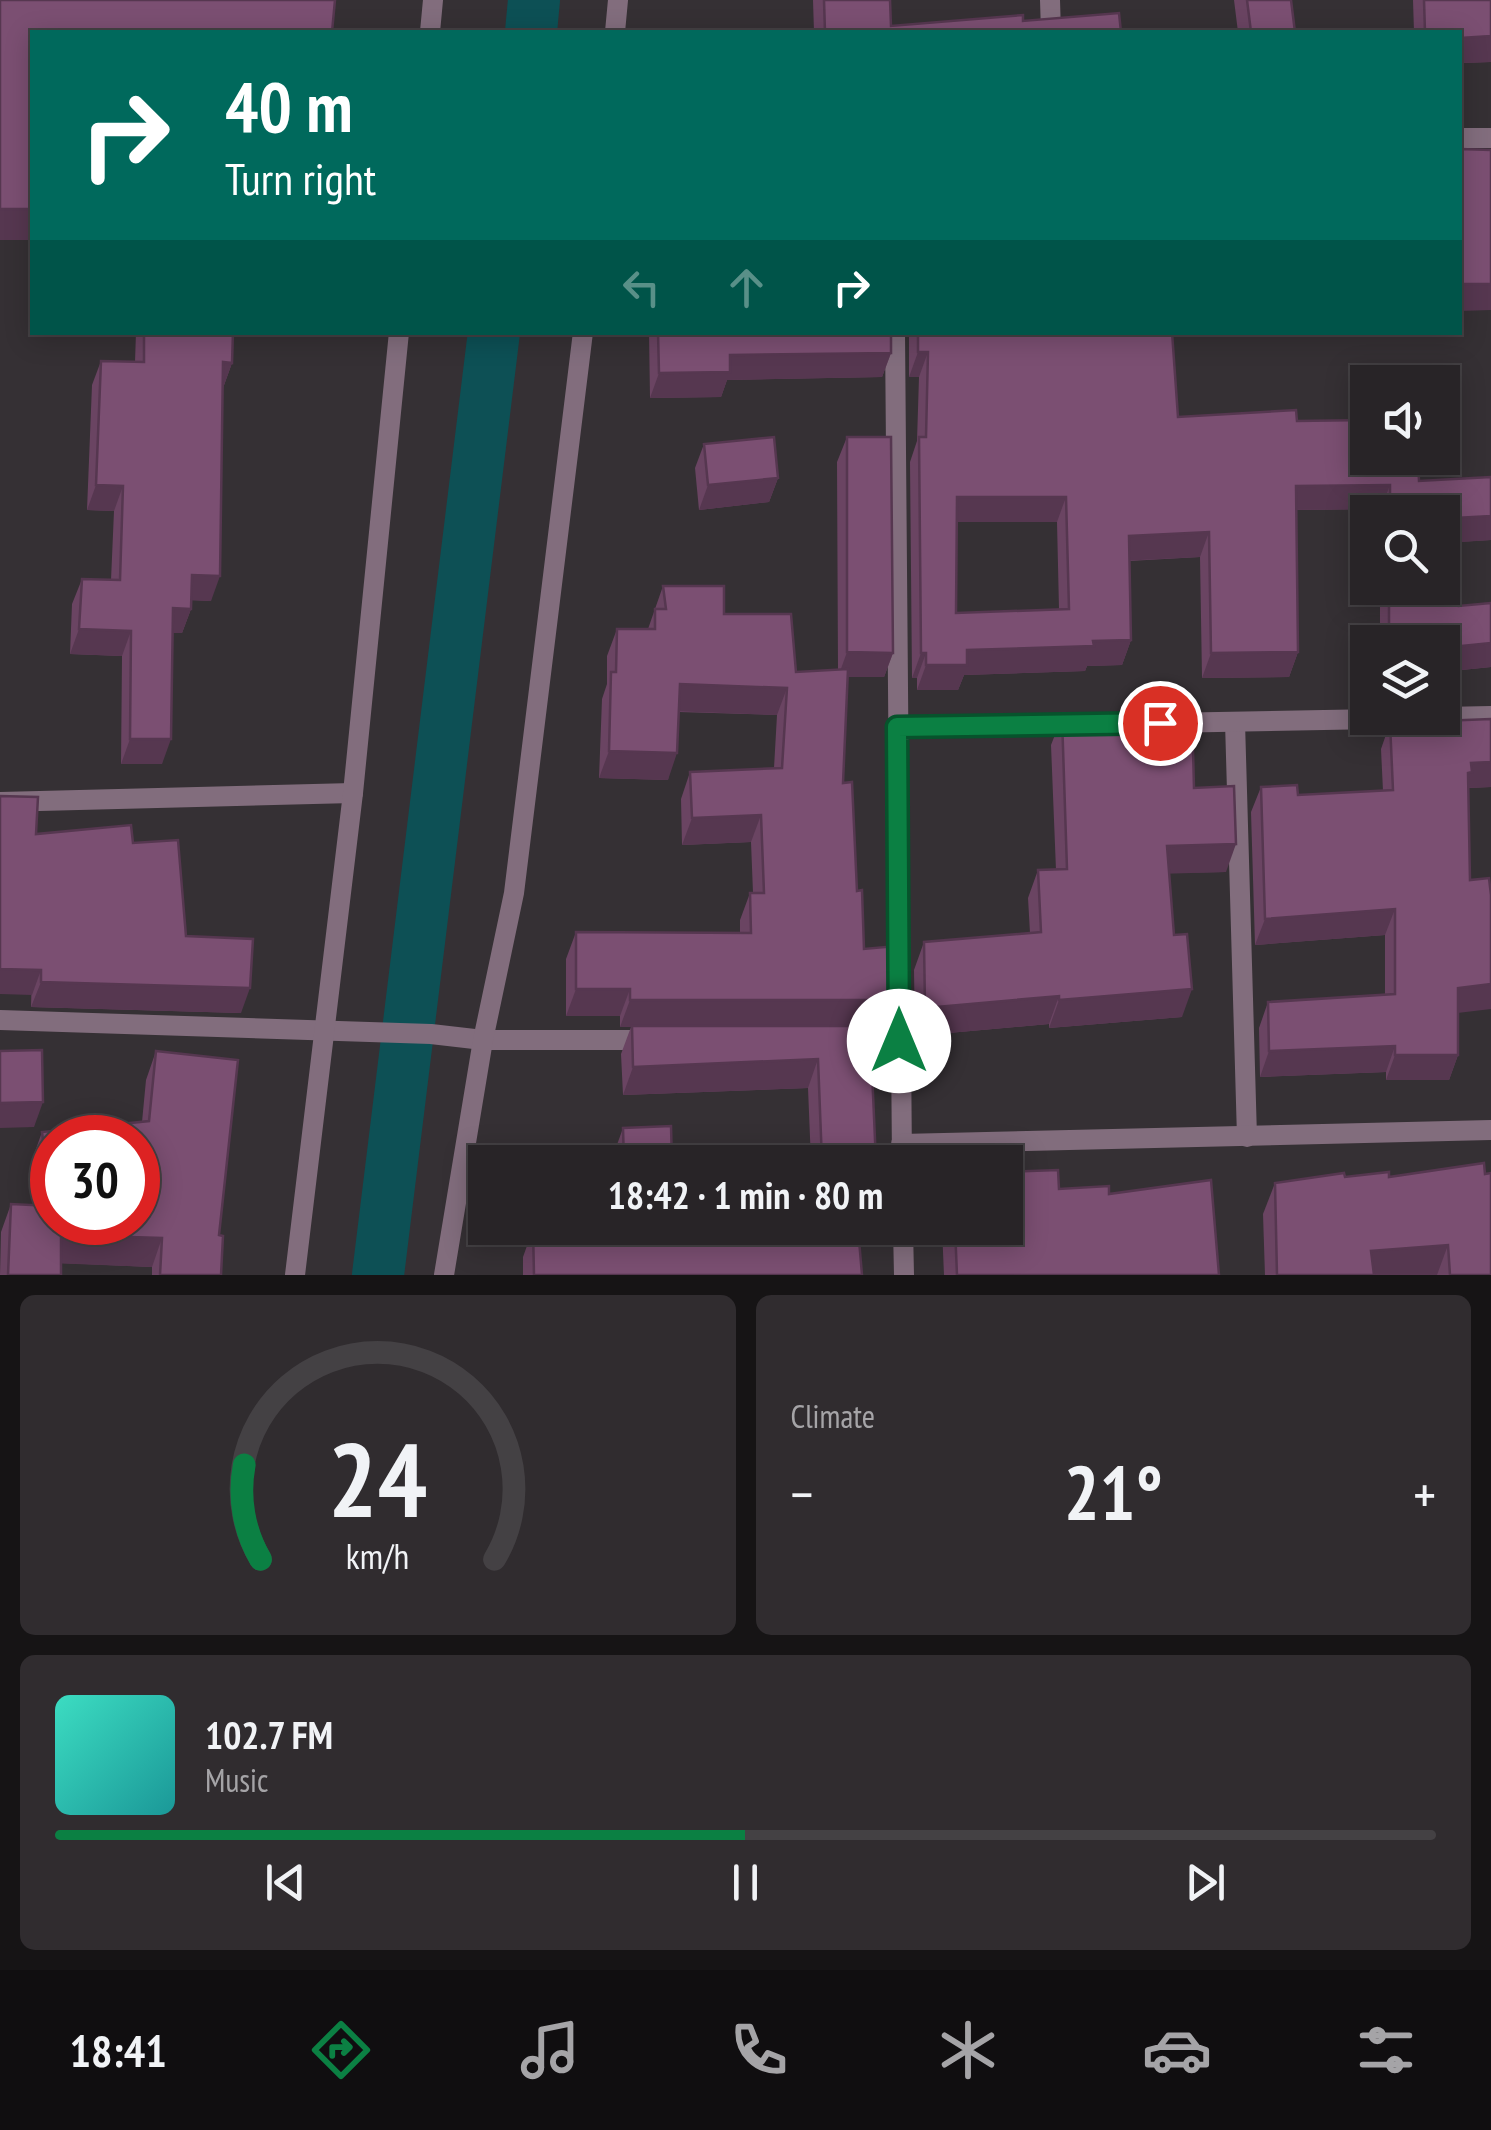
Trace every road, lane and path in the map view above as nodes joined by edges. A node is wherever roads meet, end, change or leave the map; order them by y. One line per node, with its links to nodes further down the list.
1 (433, 0): 4 (street)
2 (618, 0): 5 (street)
3 (1050, 0): 6 (street)
4 (430, 30)
5 (616, 30)
6 (1051, 30)
7 (1462, 138): 8 (street)
8 (1491, 138)
9 (399, 335): 19 (street)
10 (583, 335): 23 (street)
11 (896, 335): 18 (street)
12 (1491, 716): 13 (street)
13 (1460, 717)
14 (1350, 720): 15 (street)
15 (1236, 722): 16 (street); 28 (street)
16 (1136, 723)
17 (1096, 724): 18 (street)
18 (897, 727): 26 (street)
19 (353, 794): 20 (street); 22 (street)
20 (0, 802)
21 (0, 1020): 22 (street)
22 (324, 1033): 23 (street); 32 (street)
23 (483, 1040): 24 (street); 33 (street)
24 (681, 1040)
25 (820, 1040): 26 (street)
26 (899, 1041): 29 (street)
27 (1491, 1130): 28 (street)
28 (1247, 1137): 30 (street)
29 (902, 1145)
30 (1023, 1147)
31 (903, 1245): 34 (street)
32 (295, 1275)
33 (444, 1275)
34 (904, 1275)

